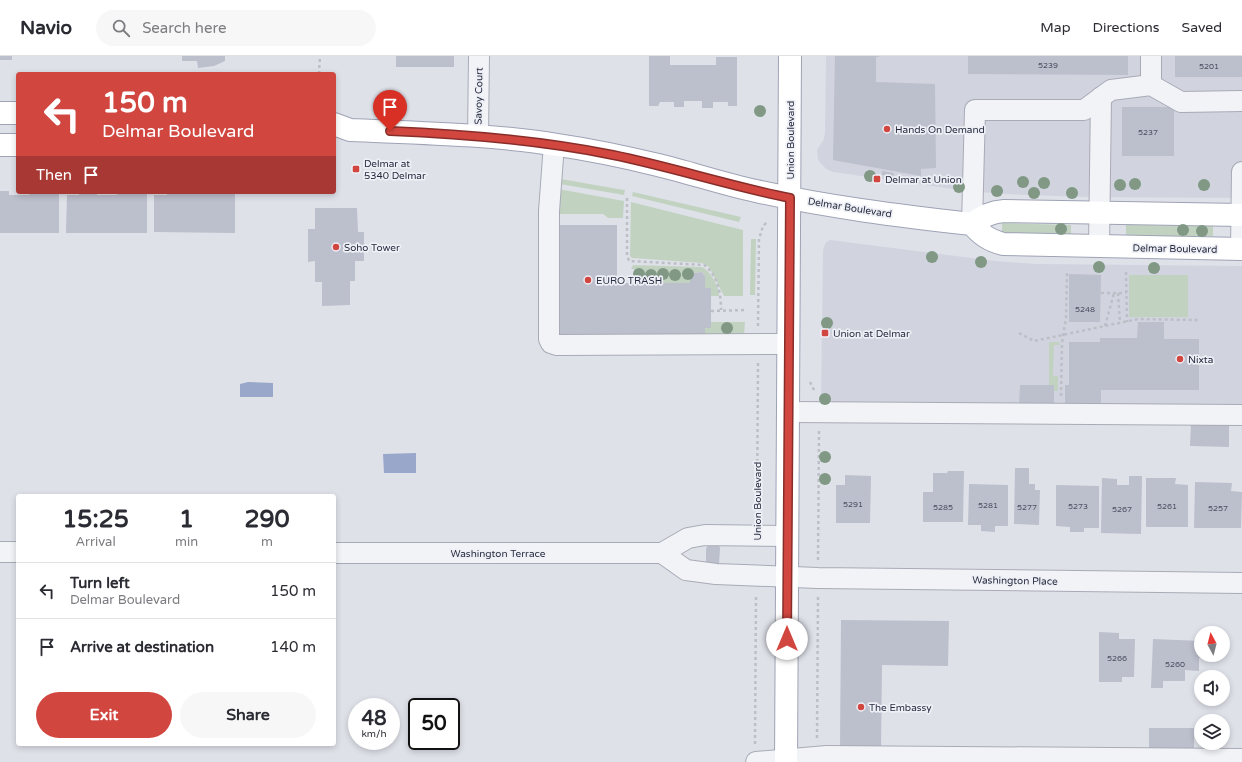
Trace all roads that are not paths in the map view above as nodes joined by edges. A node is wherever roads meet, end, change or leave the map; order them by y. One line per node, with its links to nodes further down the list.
1 (479, 56): 10 (street, Savoy Court)
2 (790, 56): 15 (main road, Union Boulevard)
3 (1151, 56): 4 (street)
4 (1152, 85): 5 (street); 6 (street)
5 (1101, 97): 16 (street); 18 (street)
6 (1242, 101)
7 (0, 113): 8 (main road)
8 (16, 113)
9 (339, 130): 10 (main road, Delmar Boulevard)
10 (478, 136): 12 (main road, Delmar Boulevard)
11 (0, 144): 13 (main road)
12 (554, 144): 15 (main road, Delmar Boulevard); 21 (street)
13 (16, 145)
14 (1242, 172): 17 (street)
15 (790, 198): 18 (main road, Delmar Boulevard); 21 (main road, Union Boulevard)
16 (1099, 214): 17 (main road); 18 (main road); 19 (street)
17 (1241, 215): 20 (street)
18 (972, 224): 19 (main road, Delmar Boulevard)
19 (1099, 247): 20 (main road, Delmar Boulevard)
20 (1241, 250)
21 (789, 344): 22 (main road, Union Boulevard)
22 (788, 412): 23 (street); 24 (main road, Union Boulevard)
23 (1242, 415)
24 (787, 536): 28 (street); 29 (main road, Union Boulevard)
25 (0, 552): 26 (street)
26 (16, 552)
27 (336, 553): 28 (street, Washington Terrace)
28 (662, 553): 29 (street, Washington Place)
29 (787, 577): 30 (street, Washington Place); 33 (main road, Union Boulevard)
30 (1242, 583)
31 (755, 754): 33 (street)
32 (1242, 759): 33 (street)
33 (786, 761)

